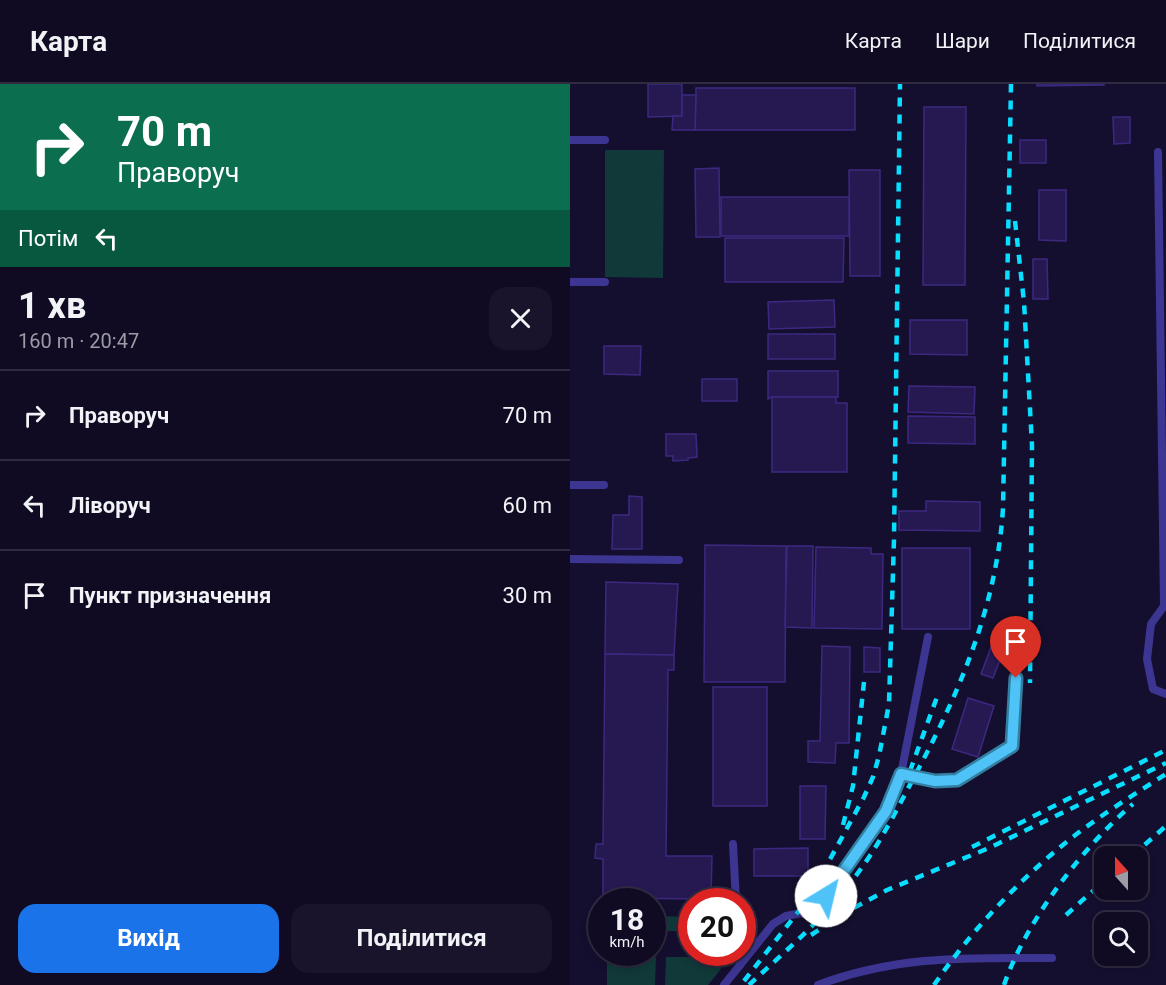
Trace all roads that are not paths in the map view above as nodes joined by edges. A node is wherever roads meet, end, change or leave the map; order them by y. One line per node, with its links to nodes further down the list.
1 (570, 140): 2 (lane)
2 (605, 140)
3 (1158, 152): 12 (lane)
4 (570, 282): 5 (lane)
5 (604, 282)
6 (570, 485): 7 (lane)
7 (604, 485)
8 (570, 559): 9 (lane)
9 (679, 560)
10 (928, 637): 13 (lane)
11 (1016, 678): 13 (lane)
12 (1166, 694)
13 (901, 774): 16 (lane)
14 (733, 844): 15 (lane)
15 (735, 888)
16 (756, 945)
17 (1052, 958): 20 (lane)
18 (739, 966): 19 (lane)
19 (724, 985)
20 (818, 985)

